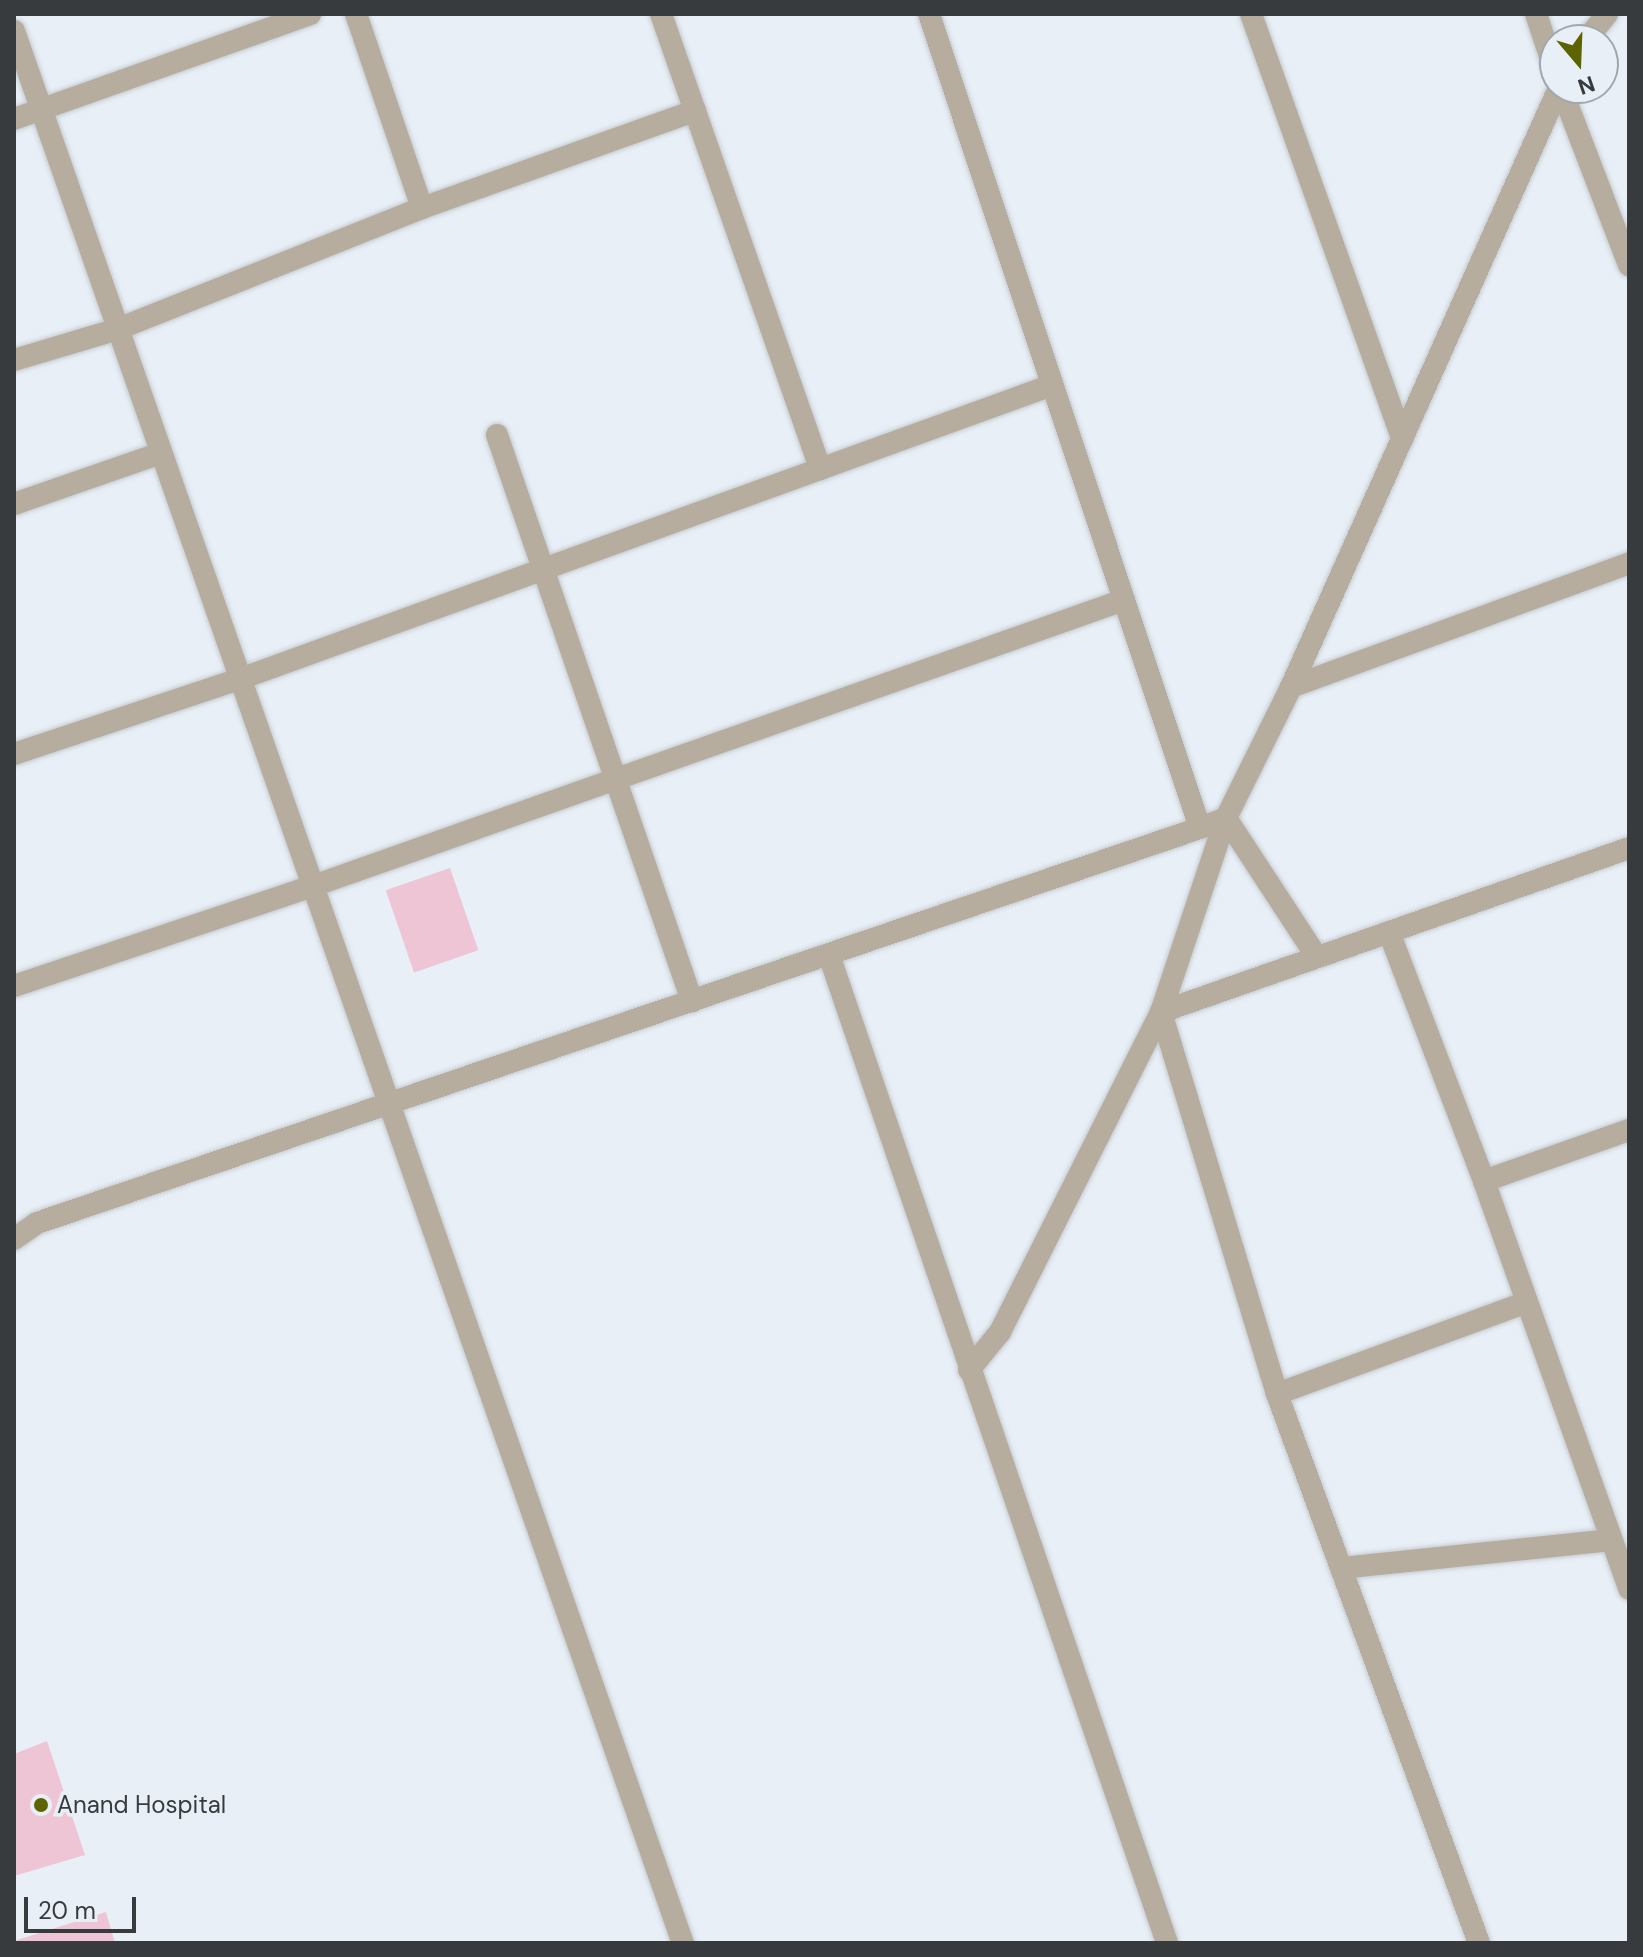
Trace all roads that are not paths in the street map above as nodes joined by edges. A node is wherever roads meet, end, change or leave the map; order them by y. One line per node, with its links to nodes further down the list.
1 (310, 14): 9 (street)
2 (356, 14): 12 (street)
3 (661, 14): 10 (street)
4 (929, 14): 16 (street)
5 (1251, 14): 18 (street)
6 (14, 31): 9 (street)
7 (1553, 104): 18 (street)
8 (1566, 104): 13 (street)
9 (41, 109): 11 (street); 14 (street)
10 (695, 111): 12 (street); 20 (street)
11 (14, 119)
12 (422, 208): 14 (street)
13 (1629, 265)
14 (118, 329): 15 (street); 19 (street)
15 (14, 360)
16 (1052, 385): 20 (street); 24 (street)
17 (497, 435): 23 (street)
18 (1402, 439): 26 (street)
19 (161, 453): 21 (street); 25 (street)
20 (820, 469): 23 (street)
21 (14, 504)
22 (1629, 563): 26 (street)
23 (543, 569): 25 (street); 28 (street)
24 (1124, 600): 28 (street); 30 (street)
25 (240, 679): 27 (street); 32 (street)
26 (1291, 687): 29 (street)
27 (14, 754)
28 (616, 779): 32 (street); 37 (street)
29 (1226, 818): 30 (street); 35 (street); 38 (street)
30 (1200, 828): 34 (street)
31 (1629, 848): 33 (street)
32 (313, 886): 36 (street); 39 (street)
33 (1389, 932): 35 (street); 41 (street)
34 (829, 955): 37 (street); 44 (street)
35 (1317, 957): 38 (street)
36 (14, 986)
37 (692, 1001): 39 (street)
38 (1161, 1012): 44 (street); 45 (street)
39 (389, 1104): 42 (street); 49 (street)
40 (1629, 1130): 41 (street)
41 (1484, 1181): 43 (street)
42 (14, 1239)
43 (1527, 1302): 45 (street); 46 (street)
44 (969, 1370): 50 (street)
45 (1277, 1394): 47 (street)
46 (1611, 1540): 47 (street); 48 (street)
47 (1341, 1568): 51 (street)
48 (1629, 1589)
49 (683, 1943)
50 (1167, 1943)
51 (1479, 1943)

